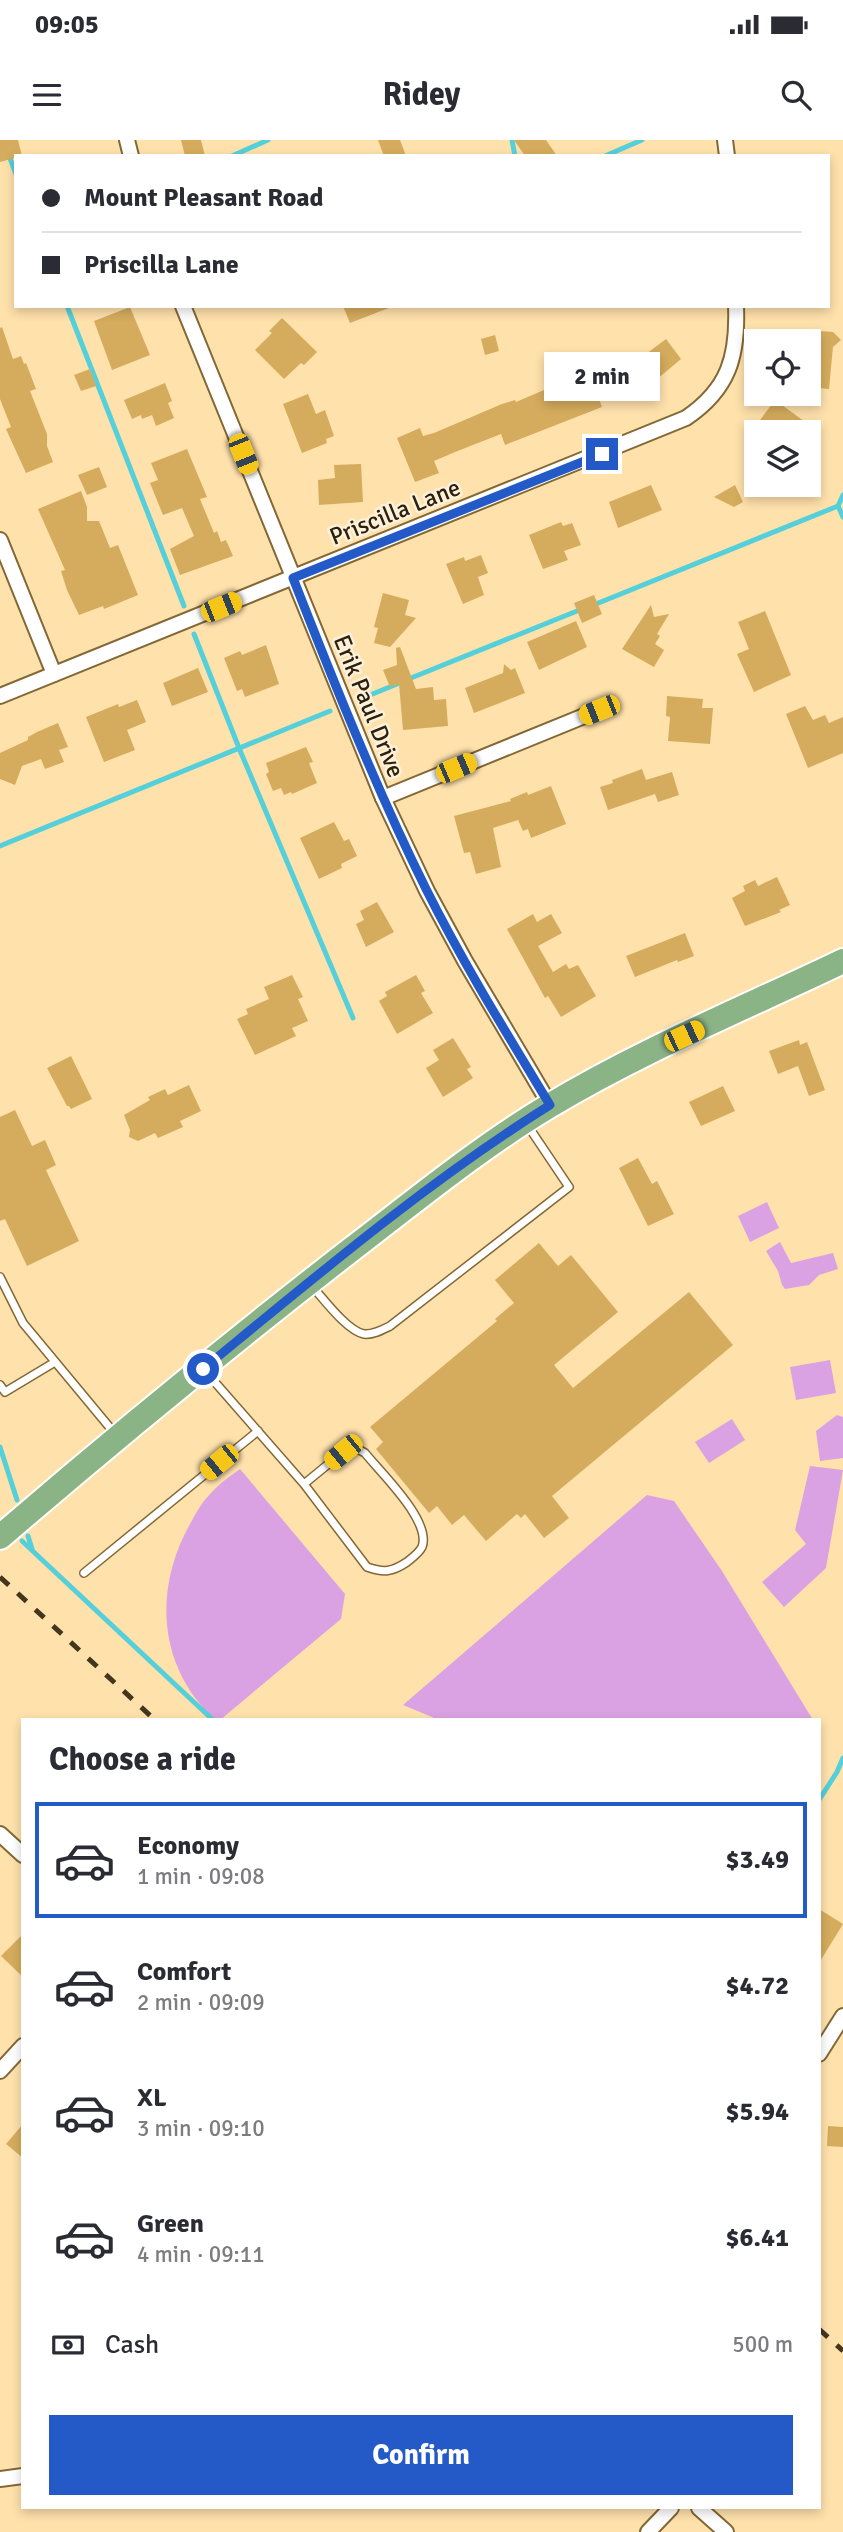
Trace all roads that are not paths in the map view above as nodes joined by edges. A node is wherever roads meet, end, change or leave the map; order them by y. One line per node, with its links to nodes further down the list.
1 (185, 308): 4 (street, Erik Paul Drive)
2 (736, 308): 4 (street, Priscilla Lane)
3 (0, 540): 5 (street)
4 (293, 578): 5 (street, Priscilla Lane); 8 (street, Erik Paul Drive)
5 (54, 674): 6 (street, Priscilla Lane)
6 (0, 696)
7 (599, 710): 8 (street)
8 (383, 798): 10 (street, Erik Paul Drive)
9 (843, 961): 10 (highway)
10 (550, 1105): 11 (highway)
11 (525, 1121): 13 (highway); 13 (lane)
12 (0, 1277): 14 (lane)
13 (309, 1282): 15 (highway)
14 (55, 1362): 16 (lane); 18 (lane)
15 (203, 1369): 17 (lane); 18 (highway)
16 (0, 1385)
17 (258, 1431): 19 (lane); 21 (lane)
18 (119, 1438): 20 (highway)
19 (304, 1483): 19 (lane)
20 (0, 1537)
21 (84, 1573)
22 (0, 1834): 23 (street)
23 (21, 1853)
24 (843, 2017): 26 (street)
25 (21, 2048): 27 (street)
26 (821, 2051)
27 (0, 2071)
28 (21, 2476): 29 (street)
29 (0, 2479)
30 (670, 2509): 32 (street)
31 (700, 2509): 33 (street)
32 (648, 2532)
33 (726, 2532)

